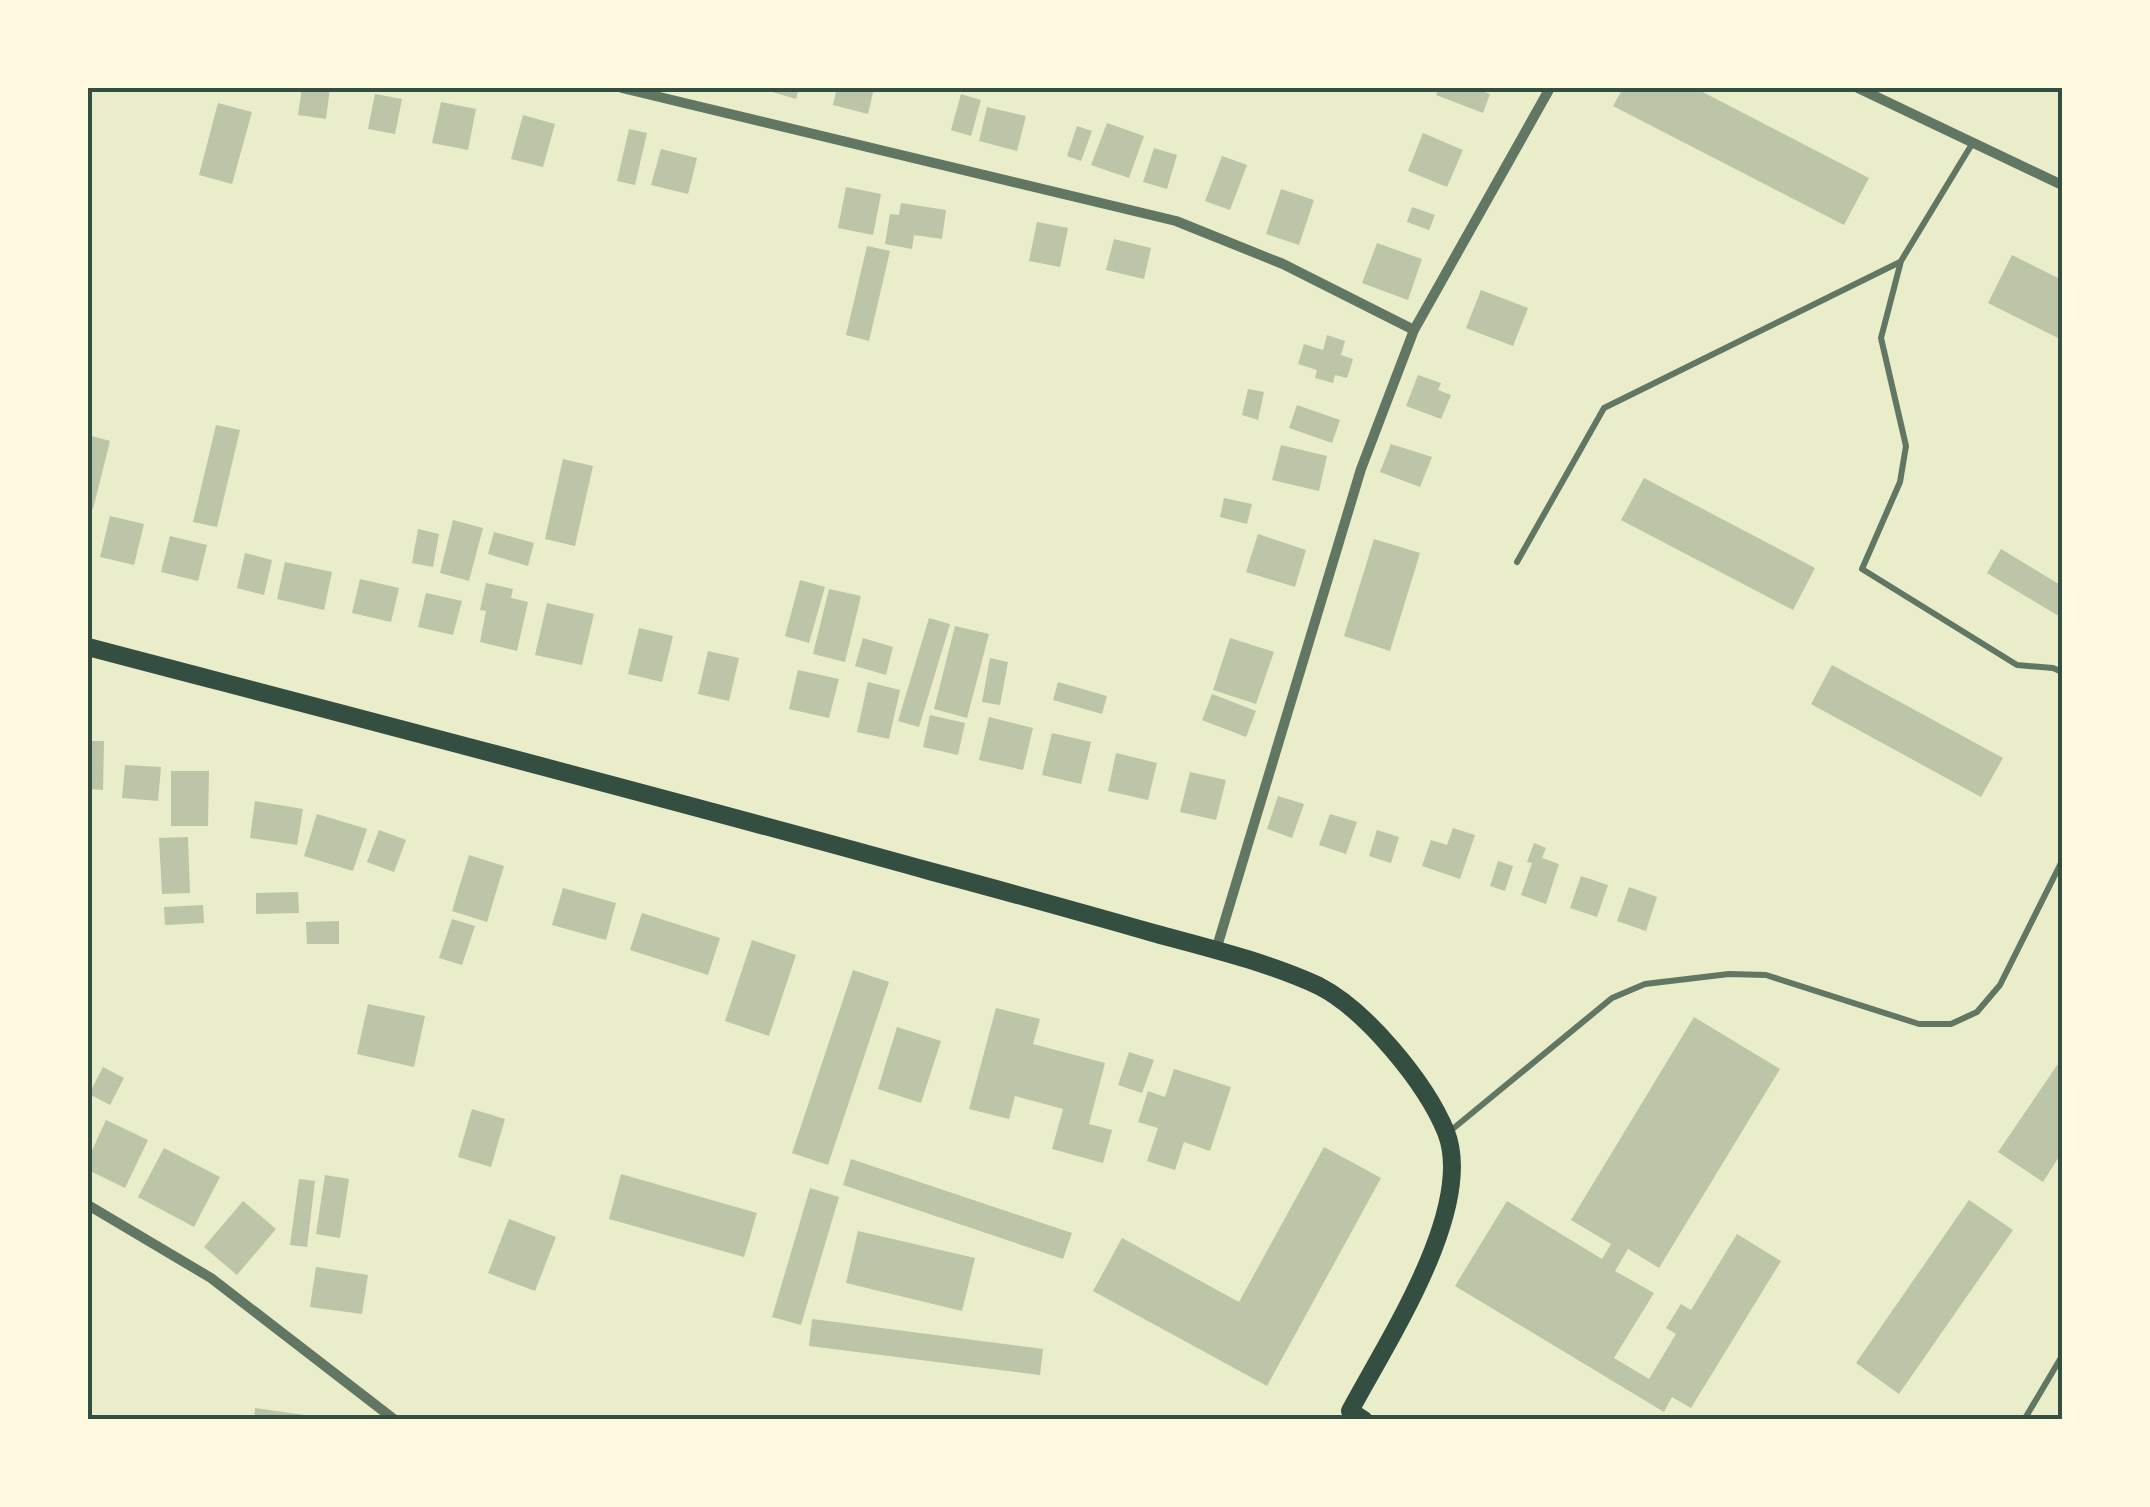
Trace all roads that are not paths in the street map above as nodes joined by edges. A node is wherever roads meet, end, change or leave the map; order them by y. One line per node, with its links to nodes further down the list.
1 (622, 88): 7 (street)
2 (1550, 88): 7 (street)
3 (1858, 88): 4 (street)
4 (1973, 143): 5 (street); 6 (lane)
5 (2062, 186)
6 (1901, 261): 8 (lane); 10 (lane)
7 (1414, 330): 12 (street)
8 (1516, 562)
9 (88, 647): 12 (main road)
10 (2062, 672)
11 (2062, 861): 13 (lane)
12 (1216, 950): 13 (main road)
13 (1447, 1134): 16 (main road)
14 (88, 1205): 17 (street)
15 (2062, 1356): 18 (lane)
16 (1354, 1417)
17 (395, 1420)
18 (2024, 1420)

